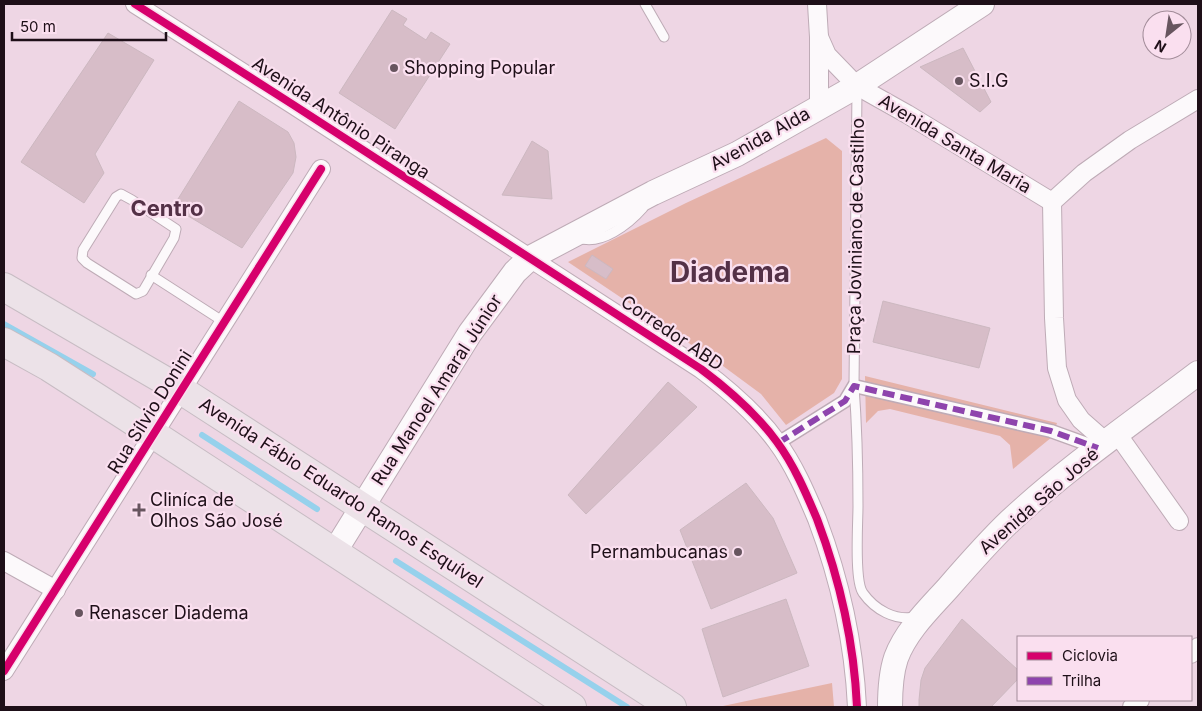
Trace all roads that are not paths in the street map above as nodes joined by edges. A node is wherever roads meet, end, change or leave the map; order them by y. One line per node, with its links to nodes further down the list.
1 (135, 4): 12 (street, Avenida Antônio Piranga)
2 (645, 4): 5 (lane)
3 (817, 4): 6 (street)
4 (982, 4): 7 (main road, Avenida Alda)
5 (664, 37)
6 (819, 37): 7 (street, Avenida Santa Maria); 9 (street)
7 (857, 86): 9 (main road, Avenida Alda); 11 (street, Avenida Santa Maria); 18 (lane, Praça Joviniano de Castilho)
8 (1198, 99): 11 (street)
9 (820, 107): 12 (main road, Avenida Alda)
10 (321, 169): 15 (street, Rua Sílvio Donini)
11 (1052, 202): 21 (street)
12 (530, 258): 22 (street, Corredor ABD); 23 (main road, Rua Manoel Amaral Júnior)
13 (151, 275): 13 (lane); 15 (lane)
14 (4, 287): 19 (main road, Avenida Fábio Eduardo Ramos Esquível)
15 (224, 322): 19 (street, Rua Sílvio Donini)
16 (4, 342): 20 (main road)
17 (1198, 374): 21 (main road, Avenida São José)
18 (854, 386): 21 (street); 22 (street); 28 (lane, Praça Joviniano de Castilho)
19 (182, 390): 20 (street, Rua Sílvio Donini); 23 (main road, Avenida Fábio Eduardo Ramos Esquível)
20 (153, 434): 25 (main road); 27 (street, Rua Sílvio Donini)
21 (1107, 442): 24 (street); 28 (main road, Avenida São José)
22 (778, 443): 33 (street, Corredor ABD)
23 (362, 507): 25 (main road, Rua Manoel Amaral Júnior); 32 (main road, Avenida Fábio Eduardo Ramos Esquível)
24 (1179, 521)
25 (335, 551): 31 (main road)
26 (4, 561): 27 (street)
27 (56, 590): 29 (street, Rua Sílvio Donini)
28 (924, 615): 30 (main road, Avenida São José)
29 (4, 671)
30 (892, 705)
31 (569, 706)
32 (672, 707)
33 (857, 707)

